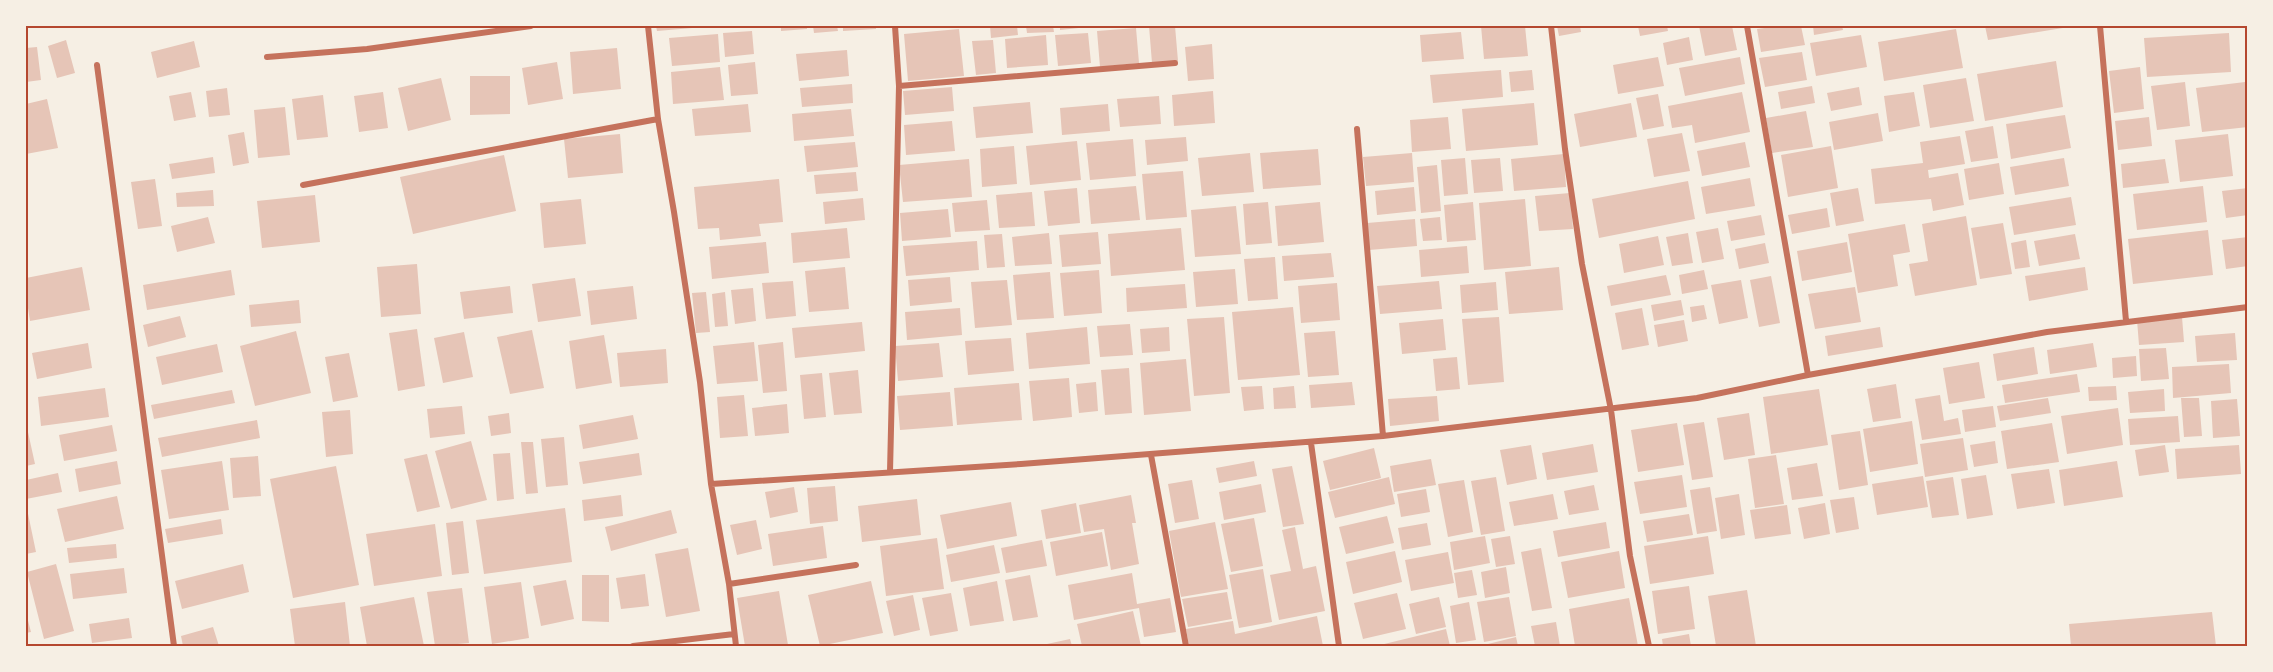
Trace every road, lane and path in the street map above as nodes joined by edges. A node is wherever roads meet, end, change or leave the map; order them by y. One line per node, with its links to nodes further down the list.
1 (531, 26): 7 (street)
2 (648, 26): 11 (street)
3 (895, 26): 10 (street)
4 (1551, 26): 17 (street)
5 (1747, 26): 16 (street)
6 (2100, 26): 15 (street)
7 (267, 57)
8 (1175, 63): 10 (street)
9 (97, 65): 26 (street)
10 (898, 86): 21 (street)
11 (658, 119): 13 (street); 22 (street)
12 (1357, 129): 18 (street)
13 (303, 185)
14 (2247, 307): 15 (street)
15 (2126, 321): 16 (street)
16 (1808, 375): 17 (street)
17 (1611, 410): 18 (street); 31 (street)
18 (1383, 436): 19 (street)
19 (1311, 443): 20 (street); 30 (street)
20 (1151, 455): 21 (street); 29 (street)
21 (890, 472): 22 (street)
22 (711, 484): 24 (street)
23 (856, 565): 24 (street)
24 (729, 584): 25 (street)
25 (734, 634): 27 (street); 28 (street)
26 (174, 646)
27 (633, 646)
28 (736, 646)
29 (1186, 646)
30 (1339, 646)
31 (1649, 646)

